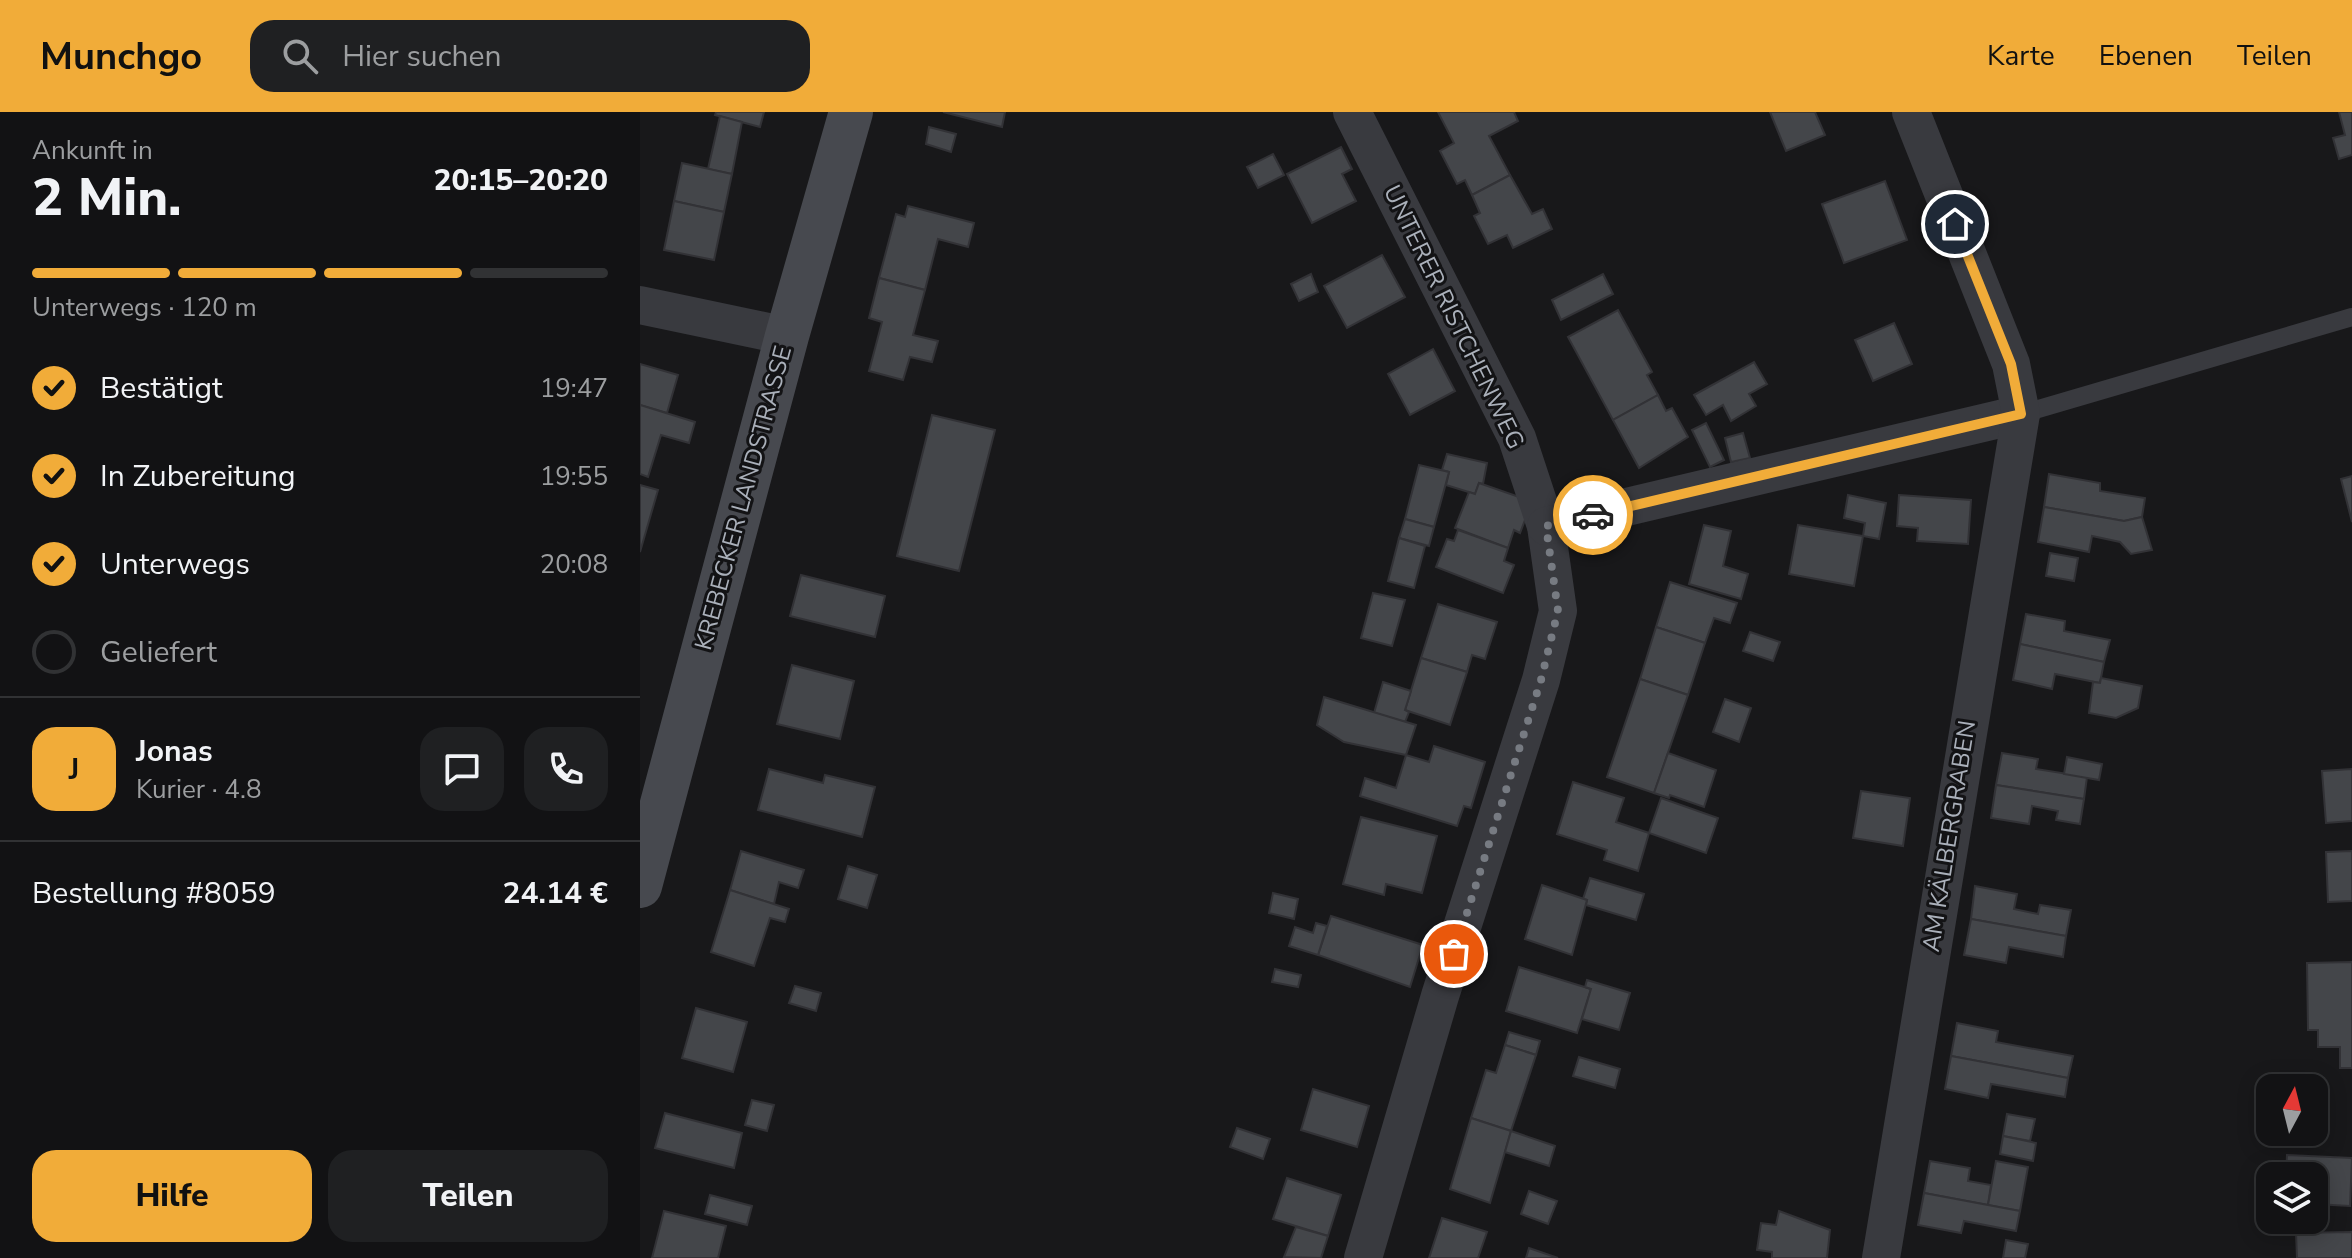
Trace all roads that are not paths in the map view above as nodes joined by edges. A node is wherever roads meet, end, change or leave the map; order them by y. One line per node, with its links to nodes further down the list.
1 (851, 112): 6 (main road, KREBECKER LANDSTRASSE)
2 (1352, 112): 8 (street, UNTERER RISTCHENWEG)
3 (1911, 112): 7 (street)
4 (640, 305): 6 (street)
5 (2352, 317): 7 (lane)
6 (787, 336): 9 (main road, KREBECKER LANDSTRASSE)
7 (2021, 414): 8 (street); 11 (street, AM KÄLBERGRABEN)
8 (1546, 526): 10 (street, UNTERER RISTCHENWEG)
9 (640, 886)
10 (1363, 1258)
11 (1881, 1258)

